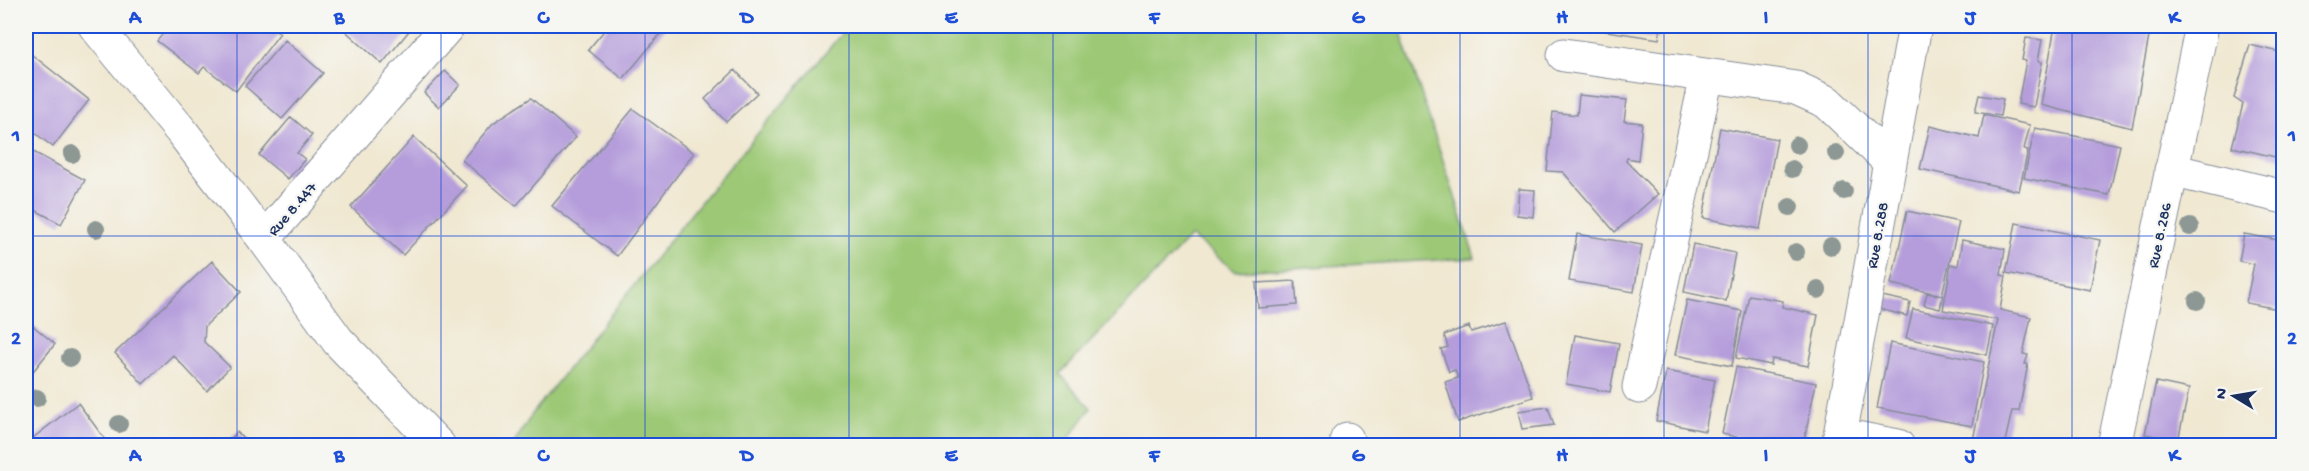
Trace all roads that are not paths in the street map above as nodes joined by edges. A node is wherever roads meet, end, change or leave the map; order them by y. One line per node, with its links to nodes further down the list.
1 (95, 26): 10 (street, Rue 8.447)
2 (448, 26): 10 (street, Rue 8.447)
3 (1915, 26): 7 (street, Rue 8.288)
4 (2202, 26): 8 (street, Rue 8.286)
5 (1564, 55): 6 (street)
6 (1707, 76): 7 (street); 11 (street)
7 (1890, 162): 12 (street, Rue 8.288)
8 (2171, 170): 9 (street); 15 (street, Rue 8.286)
9 (2283, 197)
10 (264, 239): 13 (street)
11 (1639, 387)
12 (1839, 440): 14 (street)
13 (439, 446)
14 (1898, 446)
15 (2114, 446)

